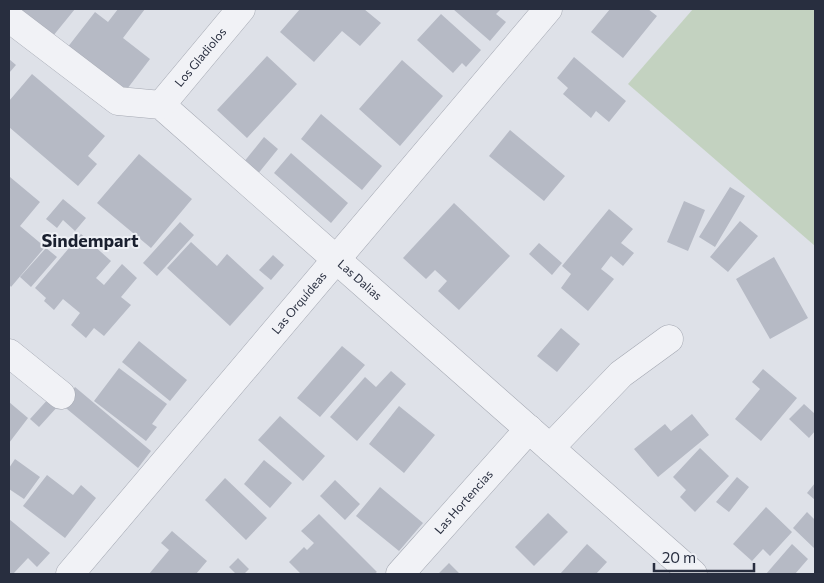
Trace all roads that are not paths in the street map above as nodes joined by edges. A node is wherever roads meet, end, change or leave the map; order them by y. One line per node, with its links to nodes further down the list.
1 (241, 9): 4 (street, Los Gladiolos)
2 (548, 9): 5 (street, Las Orquídeas)
3 (9, 18): 4 (street)
4 (161, 105): 5 (street, Las Dalias)
5 (336, 260): 9 (street, Las Dalias); 11 (street, Las Orquídeas)
6 (669, 339): 10 (street)
7 (9, 353): 8 (street)
8 (61, 395)
9 (529, 429): 10 (street, Las Dalias); 12 (street, Las Hortencias)
10 (550, 448): 13 (street, Las Dalias)
11 (70, 574)
12 (400, 574)
13 (693, 574)

